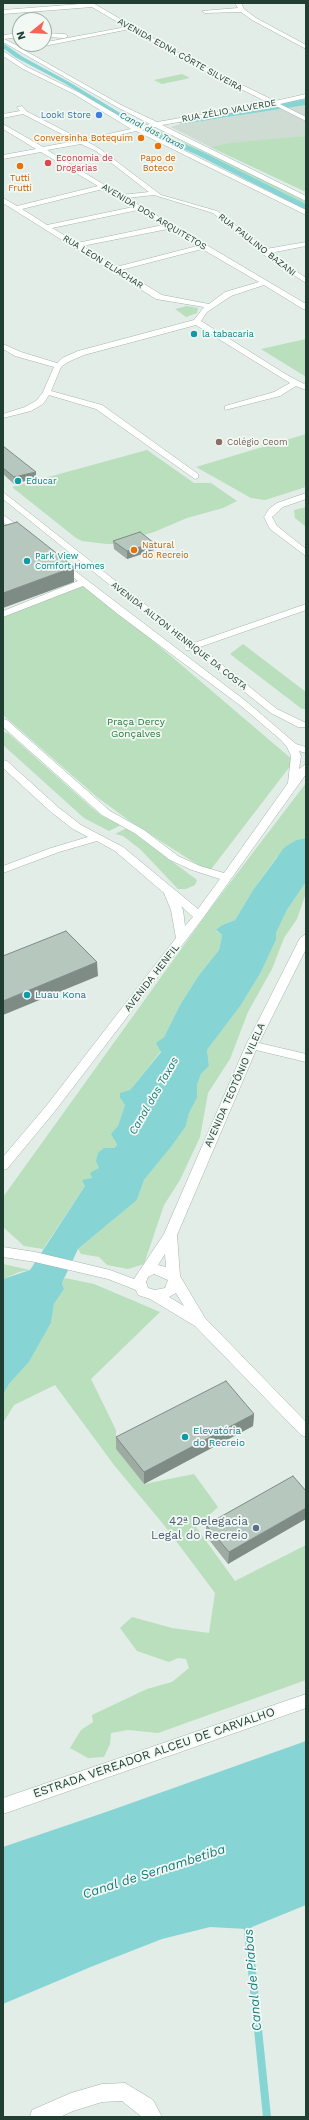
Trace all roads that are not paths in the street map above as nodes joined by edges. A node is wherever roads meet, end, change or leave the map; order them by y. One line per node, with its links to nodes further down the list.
1 (238, 3): 3 (street)
2 (92, 4): 5 (street); 6 (street, AVENIDA EDNA CÔRTE SILVEIRA)
3 (242, 10): 4 (street); 12 (street)
4 (204, 11)
5 (3, 12)
6 (129, 28): 8 (street); 16 (street, AVENIDA EDNA CÔRTE SILVEIRA)
7 (52, 36): 8 (street)
8 (74, 38): 10 (street)
9 (3, 39): 11 (street)
10 (52, 42)
11 (12, 46)
12 (306, 47)
13 (25, 52): 19 (street)
14 (3, 53): 21 (street)
15 (306, 96): 16 (street, RUA ZÉLIO VALVERDE)
16 (272, 104): 18 (street, AVENIDA EDNA CÔRTE SILVEIRA); 19 (street, RUA ZÉLIO VALVERDE)
17 (3, 116): 22 (street, RUA PAULINO BAZANI)
18 (306, 119)
19 (155, 125): 21 (street, RUA ZÉLIO VALVERDE); 29 (street)
20 (3, 126): 23 (street, AVENIDA DOS ARQUITETOS)
21 (139, 130): 22 (street, RUA ZÉLIO VALVERDE); 33 (street)
22 (85, 142): 23 (street, RUA ZÉLIO VALVERDE); 27 (street, RUA PAULINO BAZANI)
23 (44, 151): 24 (street); 25 (street); 26 (street, AVENIDA DOS ARQUITETOS)
24 (3, 158)
25 (3, 163)
26 (104, 187): 28 (street, AVENIDA DOS ARQUITETOS); 31 (street)
27 (154, 193): 28 (street); 39 (street, RUA PAULINO BAZANI)
28 (120, 197): 32 (street, AVENIDA DOS ARQUITETOS)
29 (306, 199)
30 (3, 200): 31 (street, RUA LEON ELIACHAR)
31 (16, 208): 35 (street, RUA LEON ELIACHAR)
32 (139, 208): 34 (street, AVENIDA DOS ARQUITETOS); 35 (street)
33 (306, 213)
34 (170, 226): 37 (street); 38 (street, AVENIDA DOS ARQUITETOS)
35 (46, 227): 37 (street, RUA LEON ELIACHAR)
36 (306, 244): 39 (street)
37 (76, 245): 40 (street, RUA LEON ELIACHAR)
38 (203, 247): 40 (street); 42 (street, AVENIDA DOS ARQUITETOS)
39 (263, 252): 41 (street, RUA PAULINO BAZANI)
40 (116, 269): 43 (street, RUA LEON ELIACHAR)
41 (306, 281)
42 (264, 283): 43 (street); 44 (street, AVENIDA DOS ARQUITETOS)
43 (210, 306): 45 (street)
44 (306, 307)
45 (197, 322): 47 (street); 48 (street)
46 (3, 346): 47 (street)
47 (58, 366): 50 (street)
48 (296, 383): 49 (street); 52 (street)
49 (306, 388)
50 (47, 392): 53 (street); 55 (street)
51 (3, 407): 53 (street)
52 (228, 408)
53 (18, 412): 54 (street)
54 (3, 416)
55 (195, 476)
56 (3, 495): 58 (street, AVENIDA AILTON HENRIQUE DA COSTA)
57 (306, 496): 61 (street)
58 (27, 514): 59 (street); 66 (street, AVENIDA AILTON HENRIQUE DA COSTA)
59 (5, 519): 60 (street)
60 (31, 540)
61 (306, 553)
62 (55, 558): 63 (street, AVENIDA AILTON HENRIQUE DA COSTA)
63 (84, 582): 65 (street); 67 (street, AVENIDA AILTON HENRIQUE DA COSTA)
64 (306, 607): 66 (street)
65 (3, 614)
66 (194, 646): 67 (street); 68 (street, AVENIDA AILTON HENRIQUE DA COSTA)
67 (177, 652): 69 (street, AVENIDA AILTON HENRIQUE DA COSTA)
68 (219, 667): 69 (street); 71 (street, AVENIDA AILTON HENRIQUE DA COSTA)
69 (203, 674): 72 (street, AVENIDA AILTON HENRIQUE DA COSTA)
70 (3, 722): 79 (street)
71 (304, 725): 72 (street)
72 (289, 742): 73 (street); 76 (street, AVENIDA HENFIL)
73 (306, 750)
74 (3, 763): 77 (street)
75 (306, 767): 76 (street, AVENIDA HENFIL)
76 (292, 784): 79 (street, AVENIDA HENFIL)
77 (98, 838): 78 (street); 80 (street)
78 (3, 870)
79 (226, 877): 81 (street, AVENIDA HENFIL)
80 (162, 886): 81 (street); 82 (street)
81 (200, 916): 82 (street, AVENIDA HENFIL)
82 (182, 938): 86 (street, AVENIDA HENFIL)
83 (306, 938): 84 (street, AVENIDA TEOTÔNIO VILELA)
84 (252, 1045): 85 (street); 87 (street, AVENIDA TEOTÔNIO VILELA)
85 (306, 1058)
86 (3, 1166)
87 (170, 1235): 90 (street, AVENIDA TEOTÔNIO VILELA); 91 (street, AVENIDA TEOTÔNIO VILELA)
88 (3, 1245): 89 (street)
89 (9, 1252): 90 (street)
90 (143, 1277): 91 (street); 92 (street)
91 (174, 1278): 92 (street); 93 (street, AVENIDA TEOTÔNIO VILELA)
92 (155, 1296): 93 (street, AVENIDA TEOTÔNIO VILELA)
93 (200, 1322): 94 (street, AVENIDA TEOTÔNIO VILELA)
94 (306, 1430)
95 (306, 1701): 96 (street, ESTRADA VEREADOR ALCEU DE CARVALHO)
96 (3, 1806)
97 (39, 2117): 98 (street)
98 (153, 2117)

